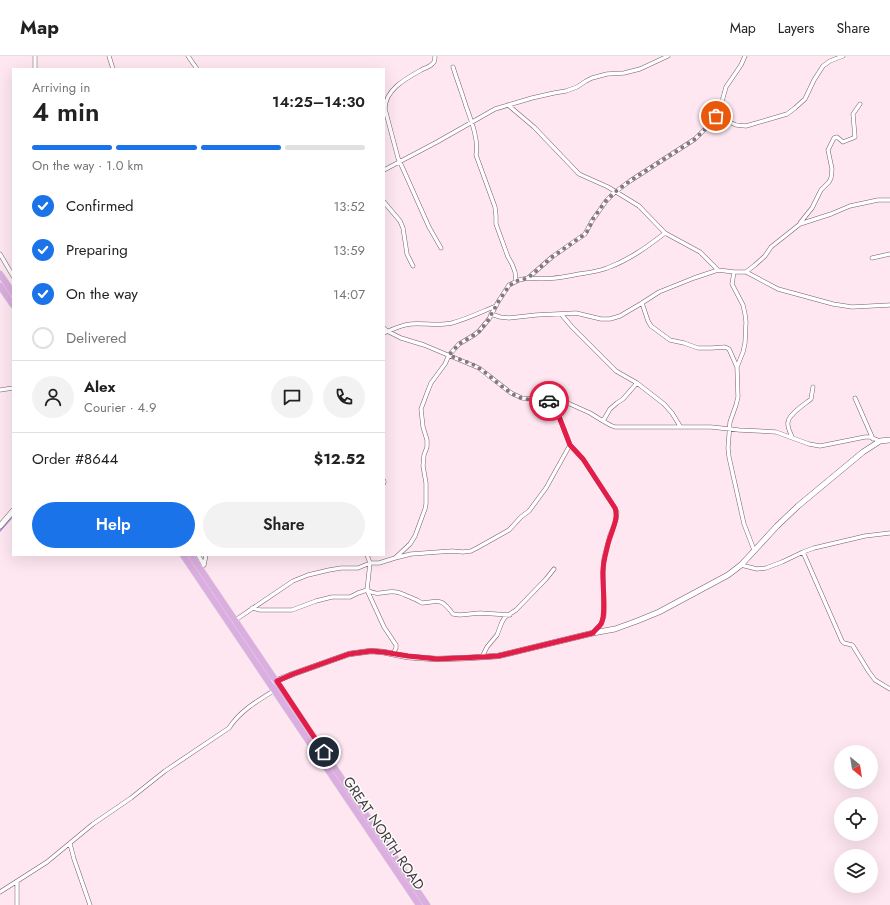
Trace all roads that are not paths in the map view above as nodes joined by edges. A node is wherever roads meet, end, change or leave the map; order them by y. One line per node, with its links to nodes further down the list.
1 (35, 56): 9 (street)
2 (109, 56): 10 (street)
3 (188, 56): 11 (street)
4 (435, 56): 16 (street)
5 (668, 56): 13 (street)
6 (745, 56): 14 (street)
7 (843, 56): 14 (street)
8 (453, 67): 15 (street)
9 (35, 68)
10 (113, 68)
11 (196, 68)
12 (860, 104): 21 (street)
13 (508, 105): 15 (street); 18 (street)
14 (716, 116): 18 (street)
15 (471, 122): 16 (street); 34 (street)
16 (399, 162): 17 (street); 23 (street)
17 (385, 169)
18 (615, 192): 22 (street); 33 (street)
19 (890, 200): 21 (street)
20 (385, 203): 27 (street)
21 (800, 224): 30 (street)
22 (665, 233): 28 (street); 33 (street)
23 (441, 248)
24 (0, 254): 32 (street)
25 (890, 254): 26 (street)
26 (872, 258)
27 (413, 266)
28 (718, 270): 29 (street); 37 (street)
29 (734, 272): 30 (street); 45 (street)
30 (746, 272): 39 (street)
31 (0, 274): 36 (main road)
32 (12, 274)
33 (528, 278): 34 (street)
34 (516, 281): 40 (street)
35 (0, 286): 38 (main road)
36 (12, 292)
37 (642, 303): 42 (street); 45 (street)
38 (12, 304)
39 (890, 305)
40 (496, 306): 41 (street); 43 (street)
41 (491, 314): 42 (street); 44 (street)
42 (561, 314): 46 (street)
43 (385, 331): 44 (street)
44 (449, 355): 51 (street); 70 (street)
45 (737, 367): 54 (street)
46 (637, 383): 52 (street); 53 (street)
47 (813, 387): 55 (street)
48 (12, 388): 49 (street)
49 (0, 390)
50 (855, 398): 56 (street)
51 (553, 401): 52 (street); 59 (street)
52 (603, 421): 53 (street)
53 (680, 426): 54 (street)
54 (729, 428): 55 (street); 63 (street)
55 (792, 437): 56 (street)
56 (873, 439): 58 (street)
57 (890, 440): 58 (street)
58 (880, 442): 63 (street)
59 (570, 445): 70 (street); 81 (street)
60 (12, 512): 61 (street)
61 (0, 526)
62 (890, 533): 64 (street)
63 (754, 550): 72 (street)
64 (803, 552): 72 (street); 86 (street)
65 (183, 556): 75 (main road, GREAT NORTH ROAD)
66 (192, 556): 73 (main road, GREAT NORTH ROAD)
67 (198, 556): 73 (street)
68 (206, 556): 73 (street)
69 (367, 556): 71 (street)
70 (395, 558): 71 (street)
71 (370, 563): 76 (street); 77 (street)
72 (741, 565): 81 (street)
73 (202, 567): 75 (street); 79 (main road, GREAT NORTH ROAD)
74 (554, 569): 78 (street)
75 (195, 573): 80 (main road, GREAT NORTH ROAD)
76 (367, 590): 77 (street); 78 (street); 82 (street)
77 (252, 608): 79 (street)
78 (510, 615): 83 (street)
79 (235, 620): 80 (street); 84 (main road, GREAT NORTH ROAD)
80 (230, 624): 85 (main road, GREAT NORTH ROAD)
81 (593, 633): 83 (street)
82 (393, 654): 83 (street); 84 (street)
83 (482, 657)
84 (277, 681): 85 (street); 94 (main road, GREAT NORTH ROAD)
85 (270, 684): 87 (main road, GREAT NORTH ROAD)
86 (890, 689)
87 (274, 690): 88 (street); 93 (main road, GREAT NORTH ROAD)
88 (70, 844): 89 (street); 92 (street)
89 (17, 882): 90 (street); 91 (street)
90 (0, 892)
91 (17, 905)
92 (90, 905)
93 (419, 905)
94 (427, 905)

